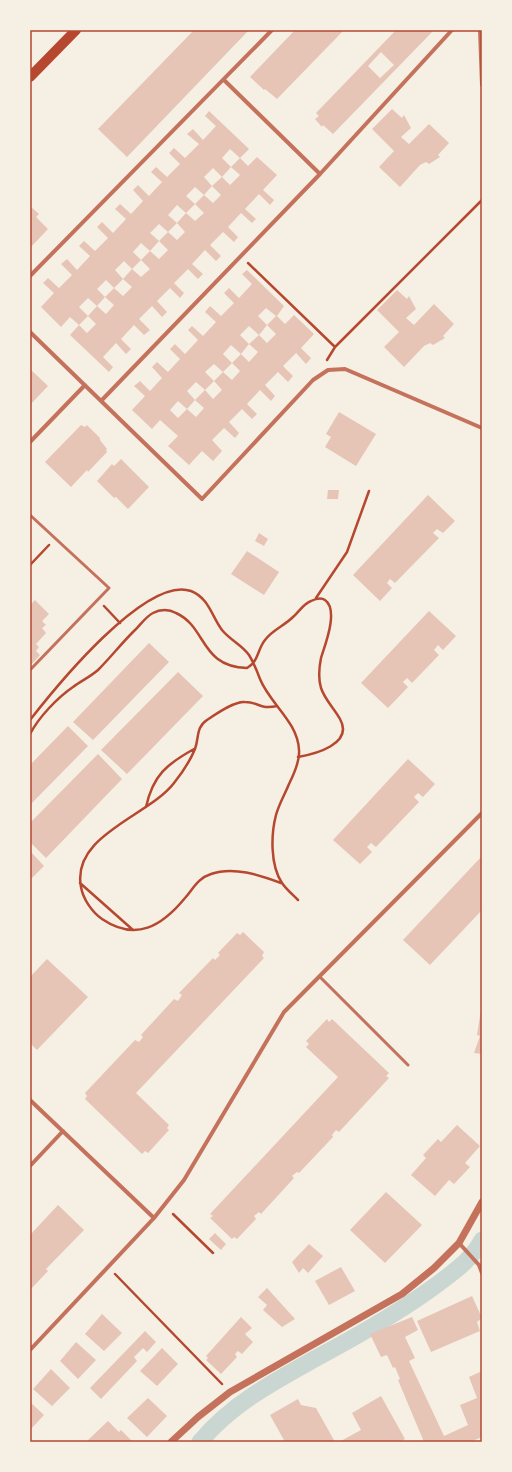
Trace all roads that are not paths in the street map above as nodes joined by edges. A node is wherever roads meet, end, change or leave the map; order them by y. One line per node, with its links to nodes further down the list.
1 (76, 30): 5 (main road)
2 (272, 30): 6 (street)
3 (452, 30): 8 (street)
4 (480, 30): 7 (street)
5 (30, 77)
6 (224, 80): 8 (street); 9 (street)
7 (482, 85)
8 (320, 174): 12 (street)
9 (30, 276)
10 (30, 332): 11 (street)
11 (85, 385): 12 (street); 14 (street)
12 (101, 401): 13 (street)
13 (482, 428)
14 (30, 442)
15 (30, 515): 16 (lane)
16 (30, 670)
17 (482, 813): 18 (street)
18 (320, 977): 19 (lane); 24 (street)
19 (408, 1064)
20 (30, 1100): 21 (street)
21 (63, 1131): 22 (street); 24 (street)
22 (30, 1166)
23 (482, 1202): 25 (street)
24 (154, 1218): 27 (street)
25 (459, 1243): 26 (street); 28 (street)
26 (482, 1273)
27 (30, 1350)
28 (171, 1442)

